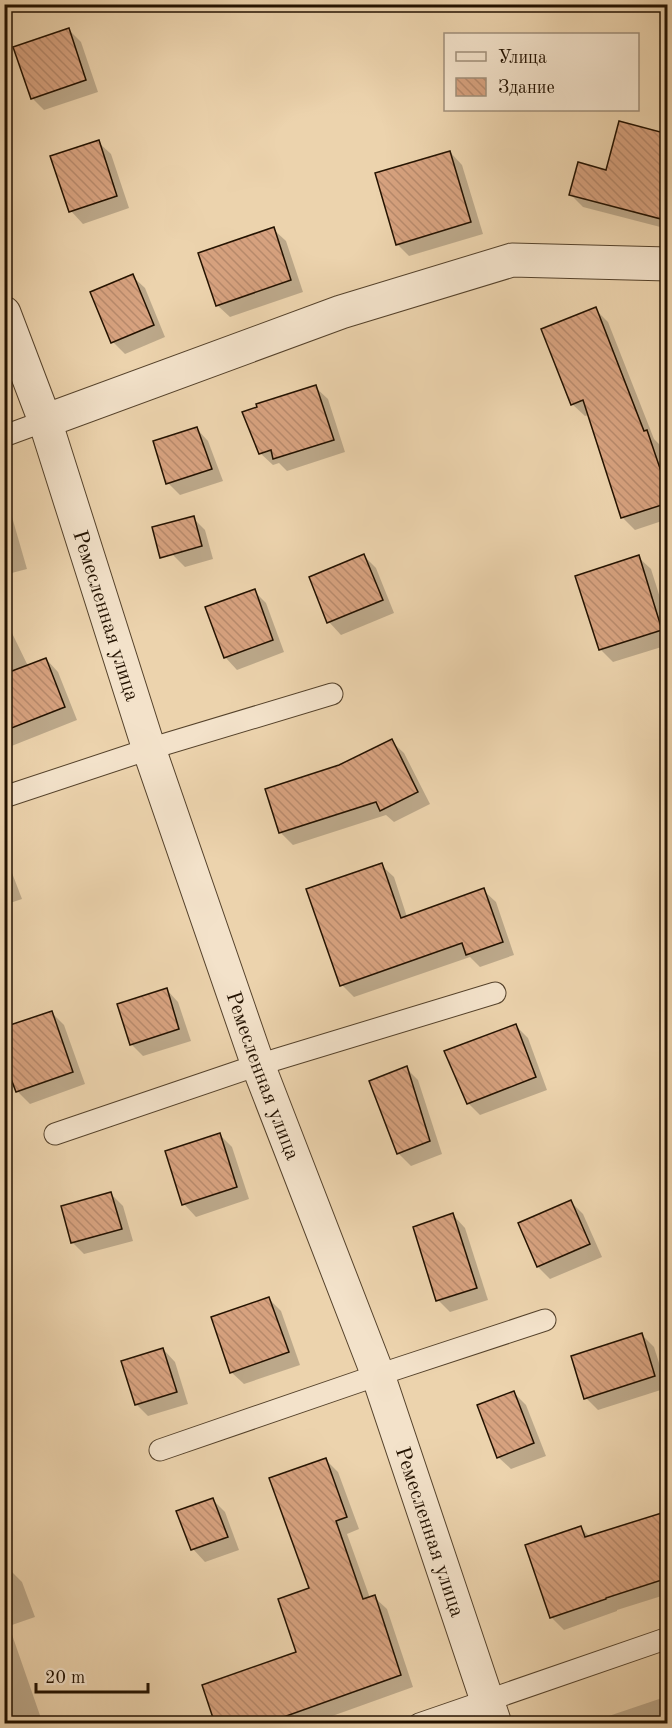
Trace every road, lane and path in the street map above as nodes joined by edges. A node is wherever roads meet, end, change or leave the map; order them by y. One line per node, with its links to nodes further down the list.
1 (668, 264): 3 (street)
2 (4, 313): 3 (street, Ремесленная улица)
3 (45, 421): 4 (lane); 6 (street, Ремесленная улица)
4 (4, 436)
5 (332, 694): 6 (lane)
6 (149, 749): 7 (lane); 9 (street, Ремесленная улица)
7 (4, 797)
8 (495, 993): 9 (lane)
9 (258, 1065): 10 (lane); 12 (street, Ремесленная улица)
10 (55, 1134)
11 (545, 1320): 12 (lane)
12 (378, 1375): 13 (lane); 15 (street, Ремесленная улица)
13 (160, 1450)
14 (668, 1638): 15 (lane)
15 (491, 1712): 16 (lane)
16 (419, 1724)

